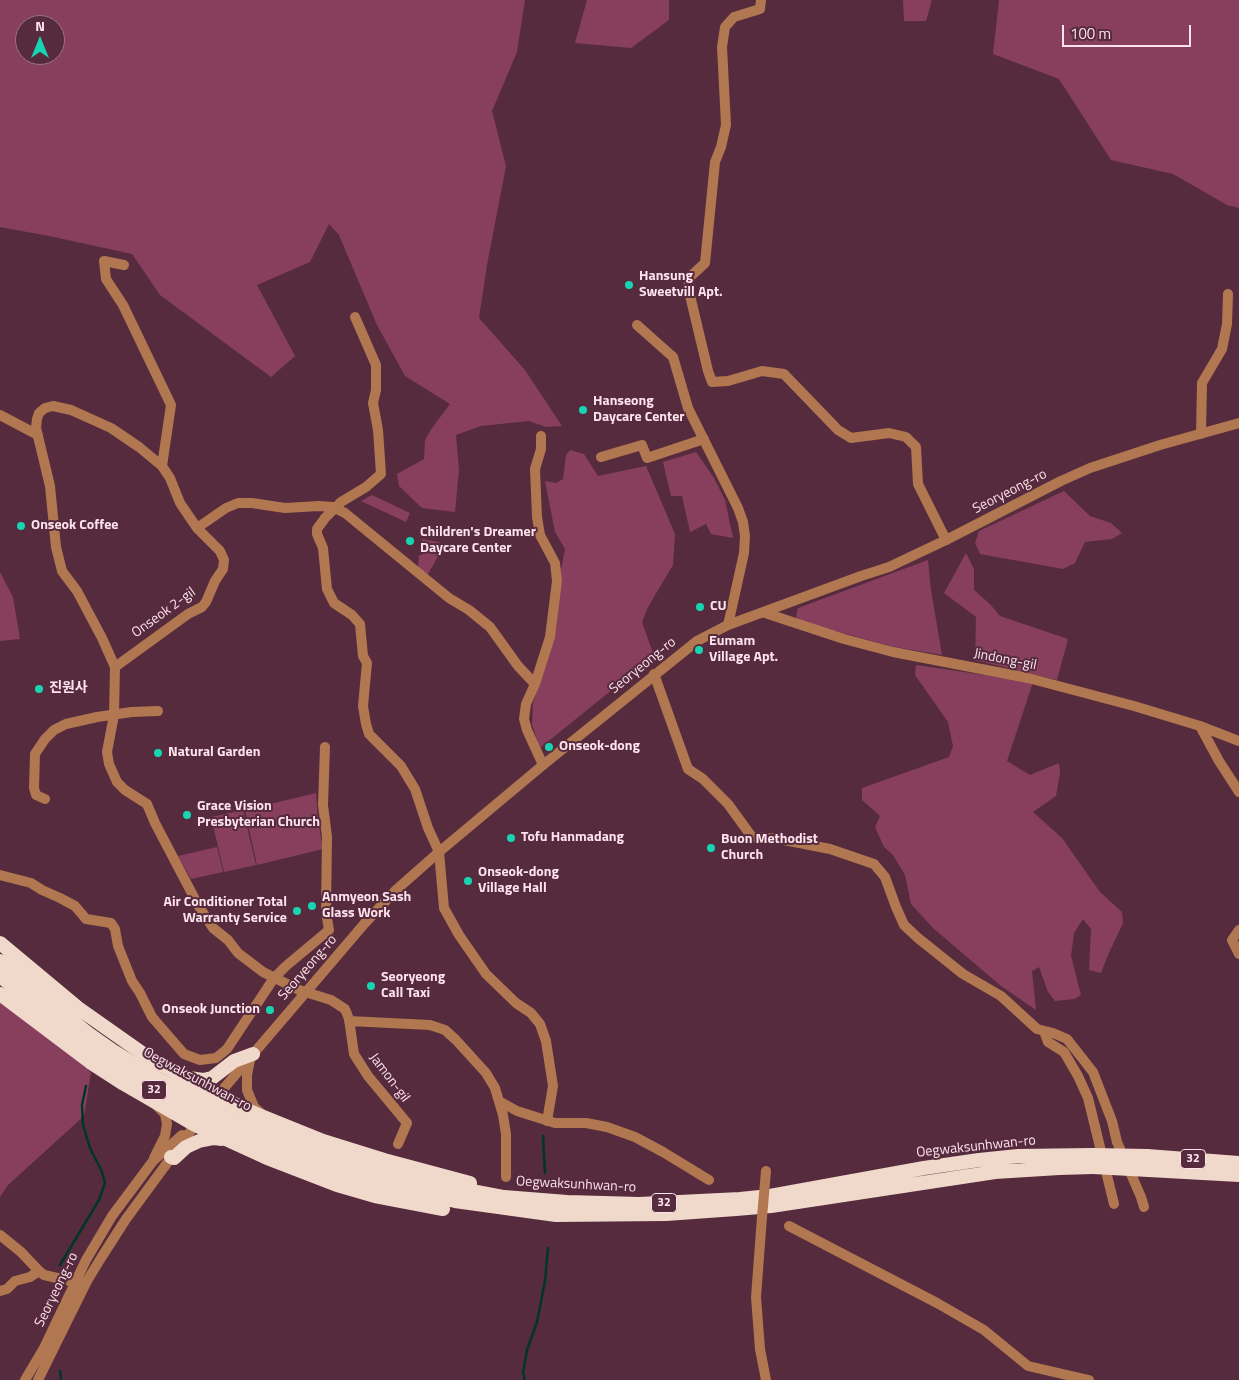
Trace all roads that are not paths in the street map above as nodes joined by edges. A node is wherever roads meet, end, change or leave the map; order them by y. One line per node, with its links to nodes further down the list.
1 (761, 0): 16 (street)
2 (124, 265): 13 (street)
3 (1228, 294): 8 (street)
4 (354, 317): 14 (street)
5 (637, 325): 11 (street)
6 (0, 415): 9 (street)
7 (1239, 423): 8 (street, Seoryeong-ro)
8 (1201, 434): 16 (street, Seoryeong-ro)
9 (38, 435): 13 (street); 19 (street)
10 (541, 436): 21 (street)
11 (704, 439): 12 (street); 18 (street)
12 (601, 457)
13 (162, 466): 15 (street)
14 (335, 508): 15 (street); 21 (street); 30 (street)
15 (197, 528): 19 (street, Onseok 2-gil)
16 (946, 540): 17 (street, Seoryeong-ro)
17 (765, 612): 18 (street, Seoryeong-ro); 24 (street, Jindong-gil)
18 (728, 625): 20 (street, Seoryeong-ro)
19 (115, 667): 23 (street)
20 (654, 674): 27 (street, Seoryeong-ro); 41 (street)
21 (535, 684): 27 (street)
22 (158, 711): 23 (street)
23 (114, 715): 29 (street); 37 (street)
24 (1200, 726): 25 (street, Jindong-gil); 28 (street)
25 (1239, 741)
26 (325, 747): 37 (street)
27 (543, 765): 30 (street, Seoryeong-ro)
28 (1239, 792)
29 (45, 799)
30 (439, 852): 38 (street, Seoryeong-ro); 49 (street)
31 (0, 875): 37 (street)
32 (1239, 930): 34 (street)
33 (0, 943): 44 (highway)
34 (1239, 954)
35 (0, 961): 42 (highway, Oegwaksunhwan-ro / 32)
36 (0, 976): 42 (highway, Oegwaksunhwan-ro / 32)
37 (274, 978): 38 (street)
38 (305, 992): 40 (street, Jamon-gil); 43 (street, Seoryeong-ro)
39 (0, 994): 46 (highway)
40 (349, 1022): 47 (street); 52 (street, Jamon-gil)
41 (1044, 1031): 63 (street); 64 (street)
42 (81, 1034): 51 (highway, Oegwaksunhwan-ro / 32, bridge)
43 (253, 1054): 44 (highway); 45 (street, Seoryeong-ro); 48 (street)
44 (182, 1077): 45 (highway)
45 (218, 1096): 48 (highway); 50 (street, Seoryeong-ro)
46 (153, 1101): 50 (highway); 53 (street)
47 (499, 1101): 49 (street); 60 (street)
48 (261, 1116): 62 (highway)
49 (546, 1121): 61 (street)
50 (194, 1125): 51 (highway); 53 (street, Seoryeong-ro); 56 (street, Seoryeong-ro)
51 (238, 1133): 54 (highway, Oegwaksunhwan-ro / 32); 56 (highway); 62 (highway, Oegwaksunhwan-ro / 32)
52 (398, 1144)
53 (153, 1161): 56 (street); 68 (street, Seoryeong-ro)
54 (1093, 1161): 57 (highway, Oegwaksunhwan-ro / 32, bridge); 62 (highway, Oegwaksunhwan-ro / 32)
55 (1239, 1162): 57 (highway, Oegwaksunhwan-ro / 32)
56 (168, 1163): 71 (street, Seoryeong-ro)
57 (1148, 1163): 59 (highway, Oegwaksunhwan-ro / 32)
58 (766, 1171): 72 (street, bridge)
59 (1239, 1175)
60 (506, 1177)
61 (709, 1180)
62 (598, 1204)
63 (1114, 1204)
64 (1144, 1207)
65 (789, 1226): 73 (street)
66 (0, 1235): 67 (street)
67 (39, 1271): 68 (street); 69 (street)
68 (75, 1282): 70 (street, Seoryeong-ro)
69 (0, 1291)
70 (25, 1380)
71 (38, 1380)
72 (766, 1380)
73 (1089, 1380)

